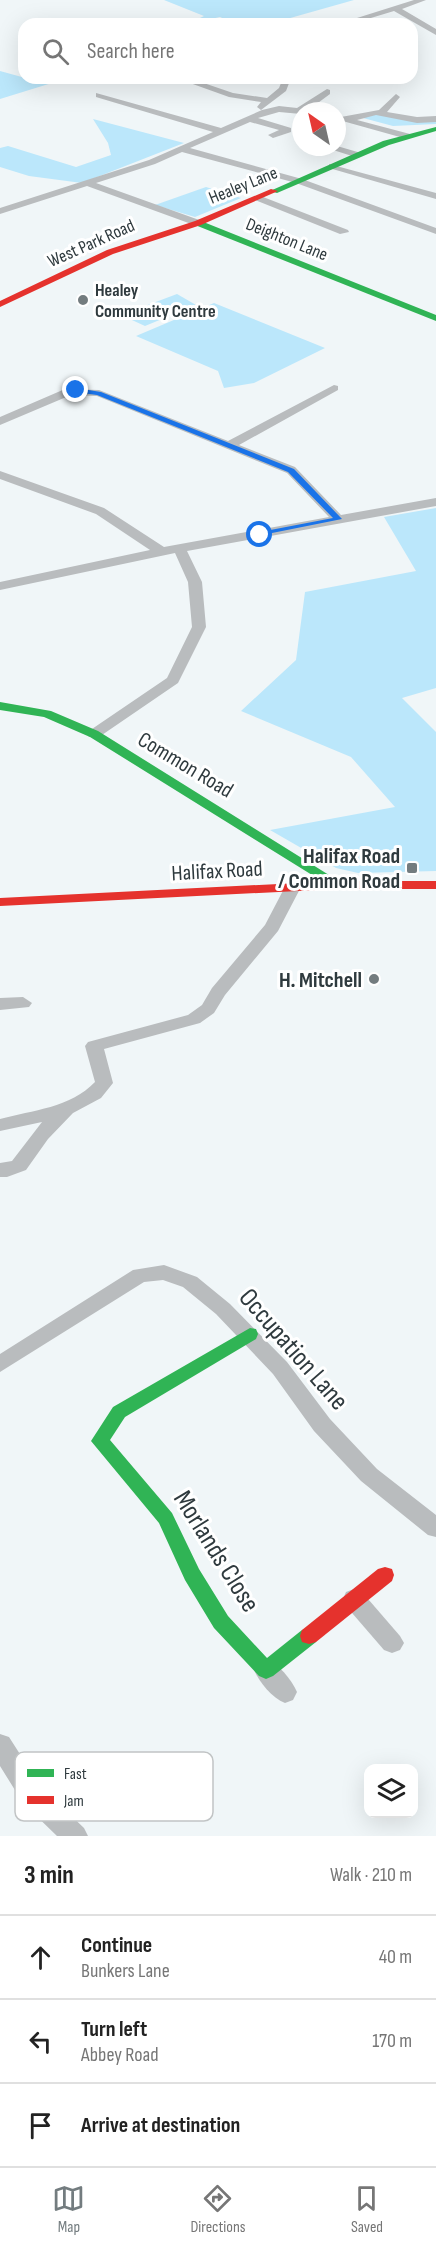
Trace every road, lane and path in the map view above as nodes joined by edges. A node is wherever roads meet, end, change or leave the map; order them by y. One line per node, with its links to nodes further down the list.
1 (422, 0): 2 (street)
2 (396, 9): 3 (street); 4 (street)
3 (364, 18)
4 (414, 18)
5 (418, 21): 6 (street)
6 (436, 33)
7 (198, 84): 12 (street)
8 (285, 84): 12 (street)
9 (313, 90): 13 (street)
10 (99, 95): 22 (street)
11 (396, 97): 16 (street)
12 (269, 101): 15 (street)
13 (316, 102)
14 (292, 110): 15 (street)
15 (265, 112): 18 (street)
16 (382, 112): 17 (street); 19 (street)
17 (346, 118)
18 (250, 119): 22 (street); 23 (street)
19 (436, 119)
20 (346, 120): 24 (street)
21 (436, 129): 24 (street, Healey Lane)
22 (220, 131): 25 (street)
23 (273, 135)
24 (407, 136): 27 (street, Healey Lane)
25 (182, 149): 29 (street); 30 (street)
26 (346, 152): 27 (street)
27 (358, 155): 28 (street, Healey Lane)
28 (332, 166): 29 (street, Healey Lane); 31 (street)
29 (300, 181): 32 (street, Healey Lane); 36 (street)
30 (90, 184): 33 (street); 35 (street, Deighton Lane)
31 (436, 196)
32 (258, 198): 35 (street, Healey Lane); 38 (street)
33 (0, 211)
34 (436, 217): 36 (street)
35 (198, 222): 39 (street, West Park Road); 40 (street, Deighton Lane)
36 (414, 223): 37 (street)
37 (436, 231)
38 (344, 232)
39 (0, 304)
40 (436, 318)
41 (333, 388): 43 (street)
42 (0, 421): 43 (street)
43 (229, 445): 46 (street)
44 (0, 475): 48 (street)
45 (436, 501): 46 (street)
46 (338, 519): 47 (street)
47 (179, 548): 48 (street); 51 (street)
48 (162, 552): 49 (street)
49 (0, 586)
50 (0, 706): 51 (street, Common Road)
51 (94, 734): 52 (street, Common Road)
52 (338, 885): 53 (street, Halifax Road); 54 (street, Halifax Road)
53 (436, 885)
54 (293, 887): 55 (street, Halifax Road); 58 (street)
55 (0, 902)
56 (23, 1003): 57 (street)
57 (0, 1004)
58 (66, 1110): 59 (street); 60 (street)
59 (0, 1125)
60 (0, 1170)
61 (250, 1334): 62 (street, Occupation Lane); 63 (street, Occupation Lane); 67 (street, Morlands Close)
62 (0, 1364)
63 (436, 1528)
64 (385, 1575): 65 (street)
65 (354, 1599): 66 (street); 67 (street)
66 (392, 1643)
67 (266, 1670): 68 (street, Morlands Close)
68 (285, 1692)
69 (0, 1745): 70 (street)
70 (15, 1768)
71 (60, 1821): 72 (street)
72 (75, 1836)

